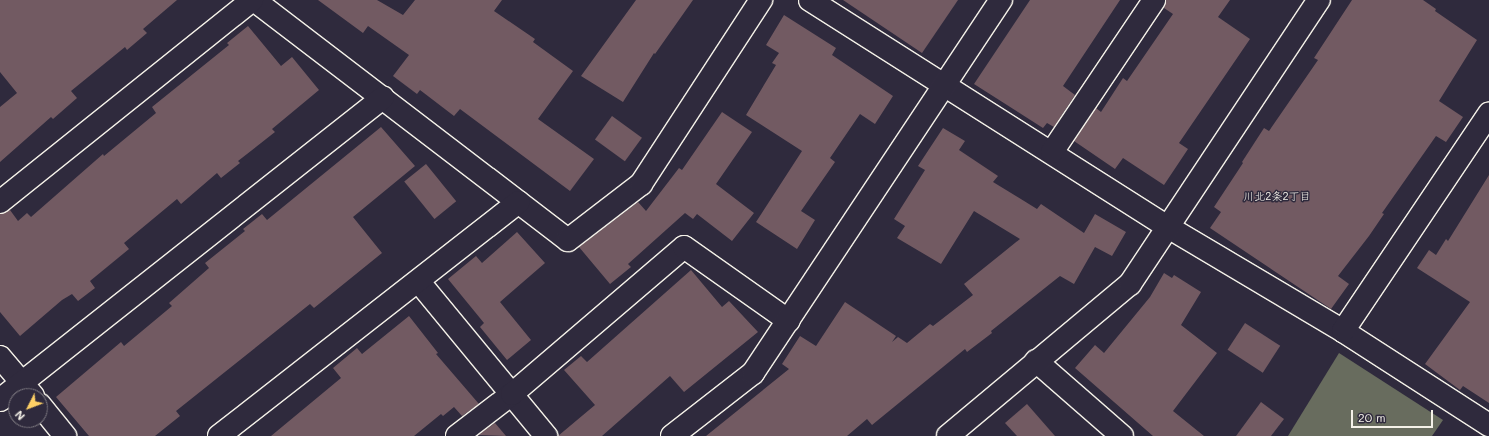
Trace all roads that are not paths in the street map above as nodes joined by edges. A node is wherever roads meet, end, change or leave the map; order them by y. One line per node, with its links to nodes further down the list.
1 (253, 0): 8 (street); 11 (street)
2 (761, 0): 12 (street)
3 (810, 0): 7 (street)
4 (1001, 0): 7 (street)
5 (1154, 0): 10 (street)
6 (1319, 0): 13 (street)
7 (943, 84): 10 (street); 15 (street)
8 (383, 98): 12 (street); 20 (street)
9 (1489, 114): 16 (street)
10 (1052, 152): 13 (street)
11 (0, 202)
12 (519, 202): 14 (street)
13 (1168, 227): 16 (street); 18 (street)
14 (419, 282): 21 (street); 25 (street)
15 (788, 321): 21 (street); 28 (street)
16 (1343, 331): 23 (street)
17 (0, 356): 19 (street)
18 (1036, 361): 29 (street); 30 (street)
19 (26, 388)
20 (28, 388)
21 (512, 394): 26 (street); 27 (street)
22 (48, 415): 24 (street)
23 (1489, 425)
24 (65, 436)
25 (219, 436)
26 (457, 436)
27 (546, 436)
28 (672, 436)
29 (948, 436)
30 (1122, 436)

